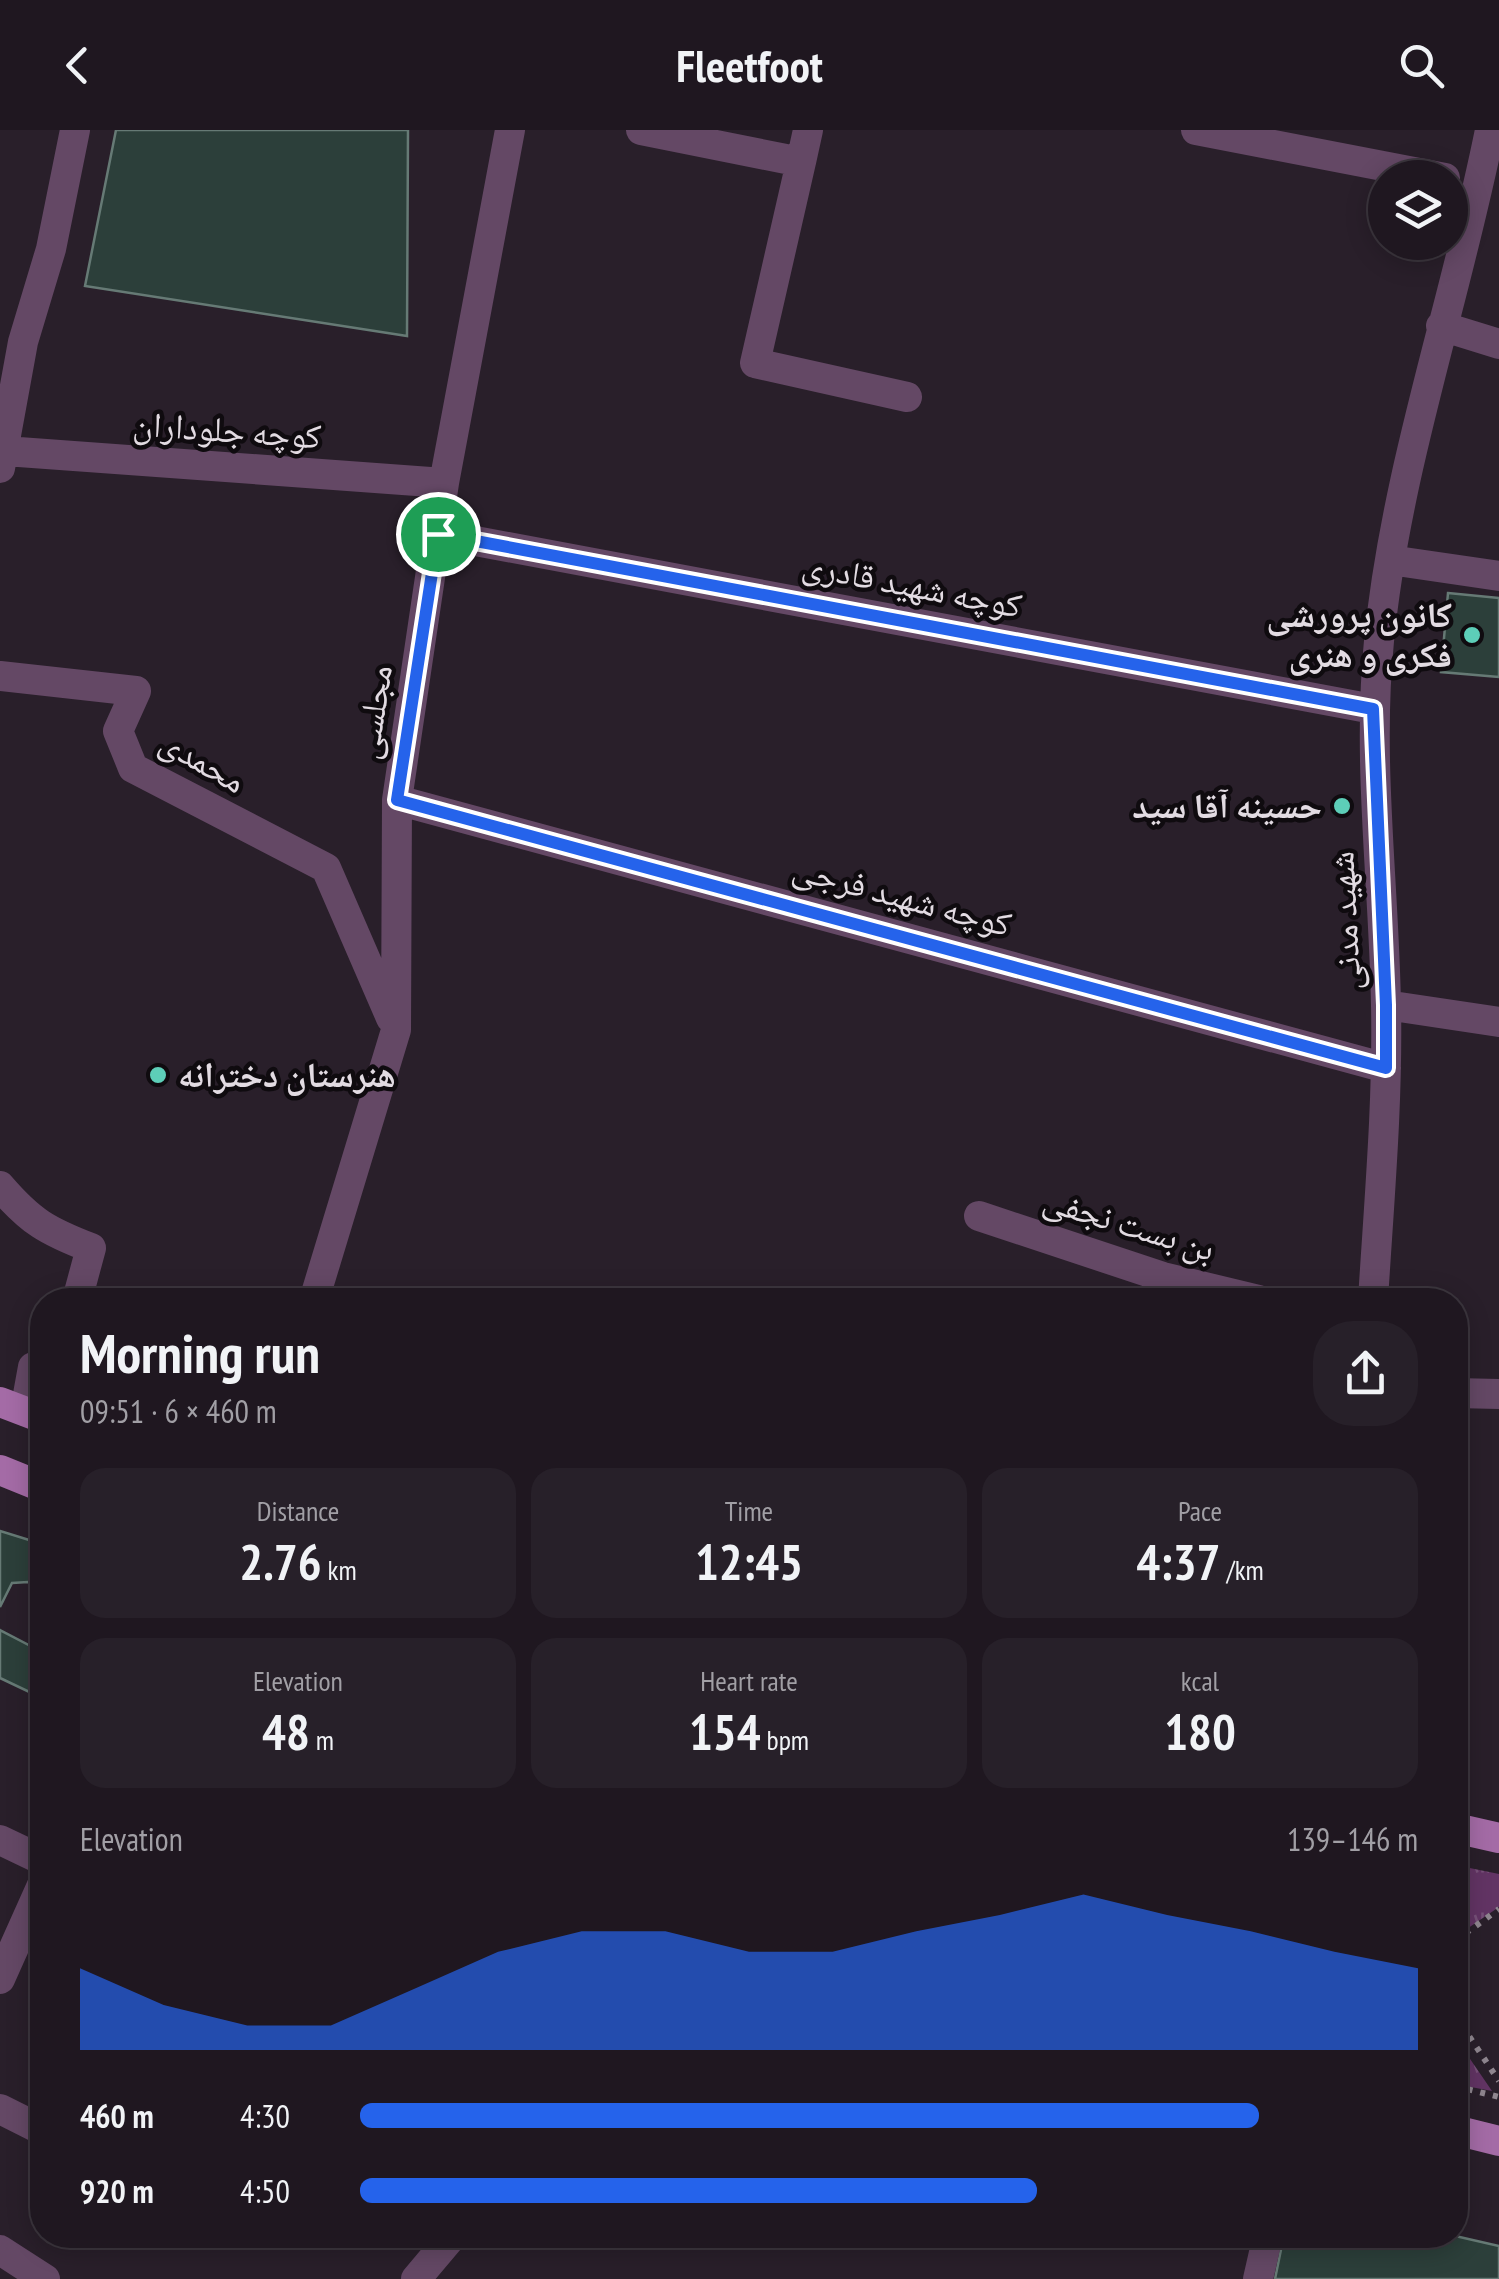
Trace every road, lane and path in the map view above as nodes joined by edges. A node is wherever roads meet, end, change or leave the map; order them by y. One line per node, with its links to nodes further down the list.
1 (75, 130): 12 (street)
2 (510, 130): 16 (street, مجلسی)
3 (640, 130): 7 (street)
4 (808, 130): 7 (street)
5 (1196, 130): 8 (street)
6 (1490, 130): 9 (street, شهید مدنی)
7 (801, 162): 14 (street)
8 (1368, 163)
9 (1468, 164)
10 (1449, 260): 11 (street, شهید مدنی)
11 (1441, 326): 13 (street); 18 (street, شهید مدنی)
12 (12, 341): 15 (street)
13 (1499, 344)
14 (906, 398)
15 (2, 460): 16 (street, کوچه جلوداران)
16 (444, 483): 17 (street, مجلسی)
17 (438, 534): 21 (street, کوچه شهید قادری); 22 (street, مجلسی)
18 (1390, 560): 19 (street); 21 (street, شهید مدنی)
19 (1499, 576)
20 (0, 676): 25 (street, محمدی)
21 (1373, 709): 23 (street, شهید مدنی)
22 (397, 800): 25 (street, مجلسی); 26 (street, کوچه شهید فرجی)
23 (1386, 1005): 24 (street); 26 (street, شهید مدنی)
24 (1499, 1022)
25 (396, 1030): 30 (street, مجلسی)
26 (1386, 1068): 32 (street, شهید مدنی)
27 (0, 1186): 29 (street)
28 (978, 1216): 31 (street, بن بست نجفی)
29 (80, 1288)
30 (320, 1288)
31 (1209, 1288)
32 (1374, 1288)
33 (30, 1379): 36 (street)
34 (1468, 1393): 35 (street)
35 (1499, 1394)
36 (22, 1410)
37 (0, 1470): 38 (main road)
38 (30, 1482)
39 (1468, 1831): 40 (main road)
40 (1499, 1838)
41 (0, 1840): 42 (street)
42 (30, 1854)
43 (1499, 1910): 45 (path)
44 (30, 1913): 46 (street)
45 (1468, 1933)
46 (0, 1979)
47 (1468, 2034): 48 (path)
48 (1499, 2081)
49 (1468, 2090): 50 (path)
50 (1499, 2098)
51 (0, 2110): 52 (street)
52 (30, 2124)
53 (1468, 2133): 54 (main road)
54 (1499, 2141)
55 (442, 2248): 59 (street)
56 (1265, 2248): 60 (street)
57 (0, 2250): 58 (street)
58 (45, 2279)
59 (416, 2279)
60 (1258, 2279)

